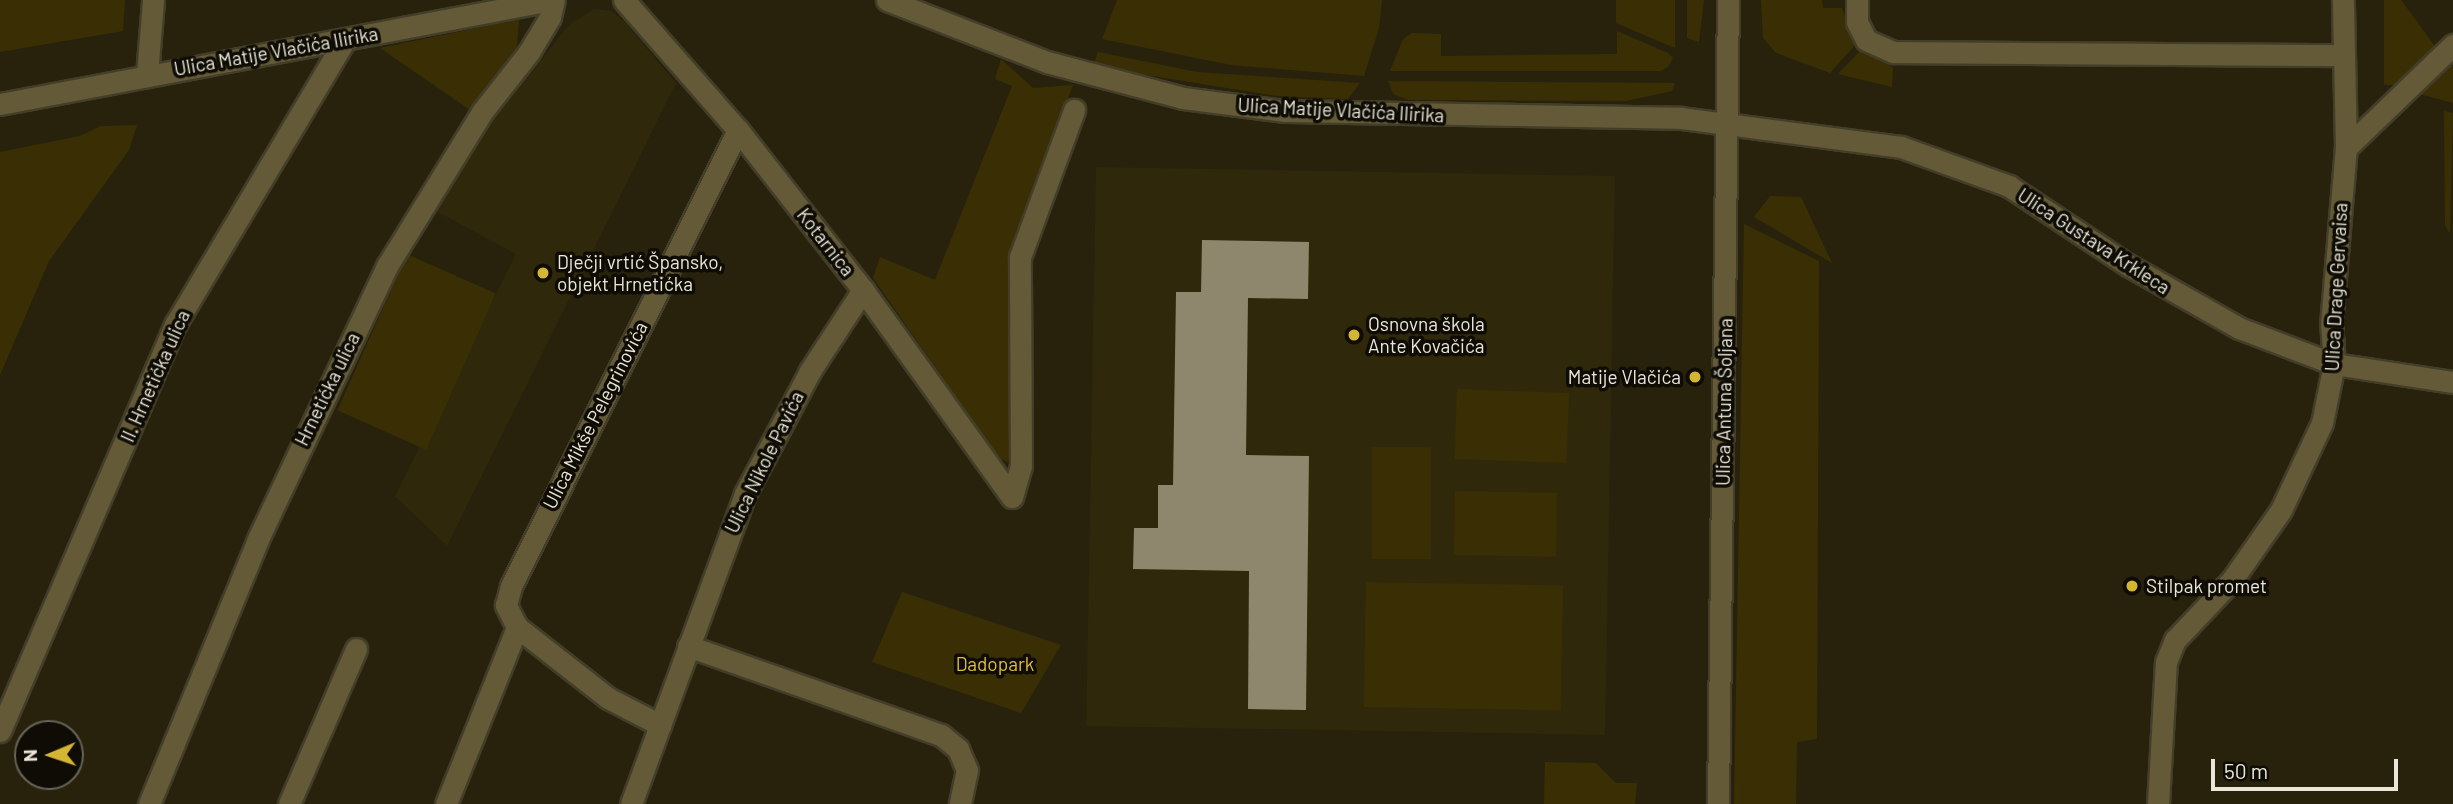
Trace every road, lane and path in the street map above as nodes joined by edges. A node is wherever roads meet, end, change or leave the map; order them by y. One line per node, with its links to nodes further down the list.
1 (153, 0): 11 (street)
2 (553, 0): 8 (street, Ulica Matije Vlačića Ilirika); 25 (street, Hrnetićka ulica)
3 (624, 0): 15 (street, Kotarnica)
4 (887, 0): 14 (street, Ulica Matije Vlačića Ilirika)
5 (1728, 0): 14 (street, Ulica Antuna Šoljana)
6 (1857, 0): 10 (street)
7 (2343, 0): 10 (street, Ulica Drage Gervaisa)
8 (345, 40): 11 (street, Ulica Matije Vlačića Ilirika); 24 (street, II. Hrnetićka ulica)
9 (2453, 45): 16 (street)
10 (2340, 55): 16 (street, Ulica Drage Gervaisa)
11 (147, 75): 12 (street, Ulica Matije Vlačića Ilirika)
12 (0, 104)
13 (1074, 110): 17 (street, Kotarnica)
14 (1728, 125): 18 (street, Ulica Gustava Krkleca); 30 (street, Ulica Antuna Šoljana)
15 (738, 130): 17 (street, Kotarnica); 20 (street, Ulica Mikše Pelegrinovića)
16 (2346, 148): 18 (street, Ulica Drage Gervaisa)
17 (863, 290): 21 (street, Ulica Nikole Pavića)
18 (2334, 364): 19 (street, Ulica Gustava Krkleca); 31 (street, Ulica Drage Gervaisa)
19 (2453, 382)
20 (517, 627): 23 (street); 27 (street)
21 (688, 646): 23 (street, Ulica Nikole Pavića); 29 (street)
22 (356, 649): 26 (street)
23 (660, 724): 28 (street, Ulica Nikole Pavića)
24 (0, 732)
25 (149, 804)
26 (289, 804)
27 (446, 804)
28 (631, 804)
29 (960, 804)
30 (1718, 804)
31 (2158, 804)

